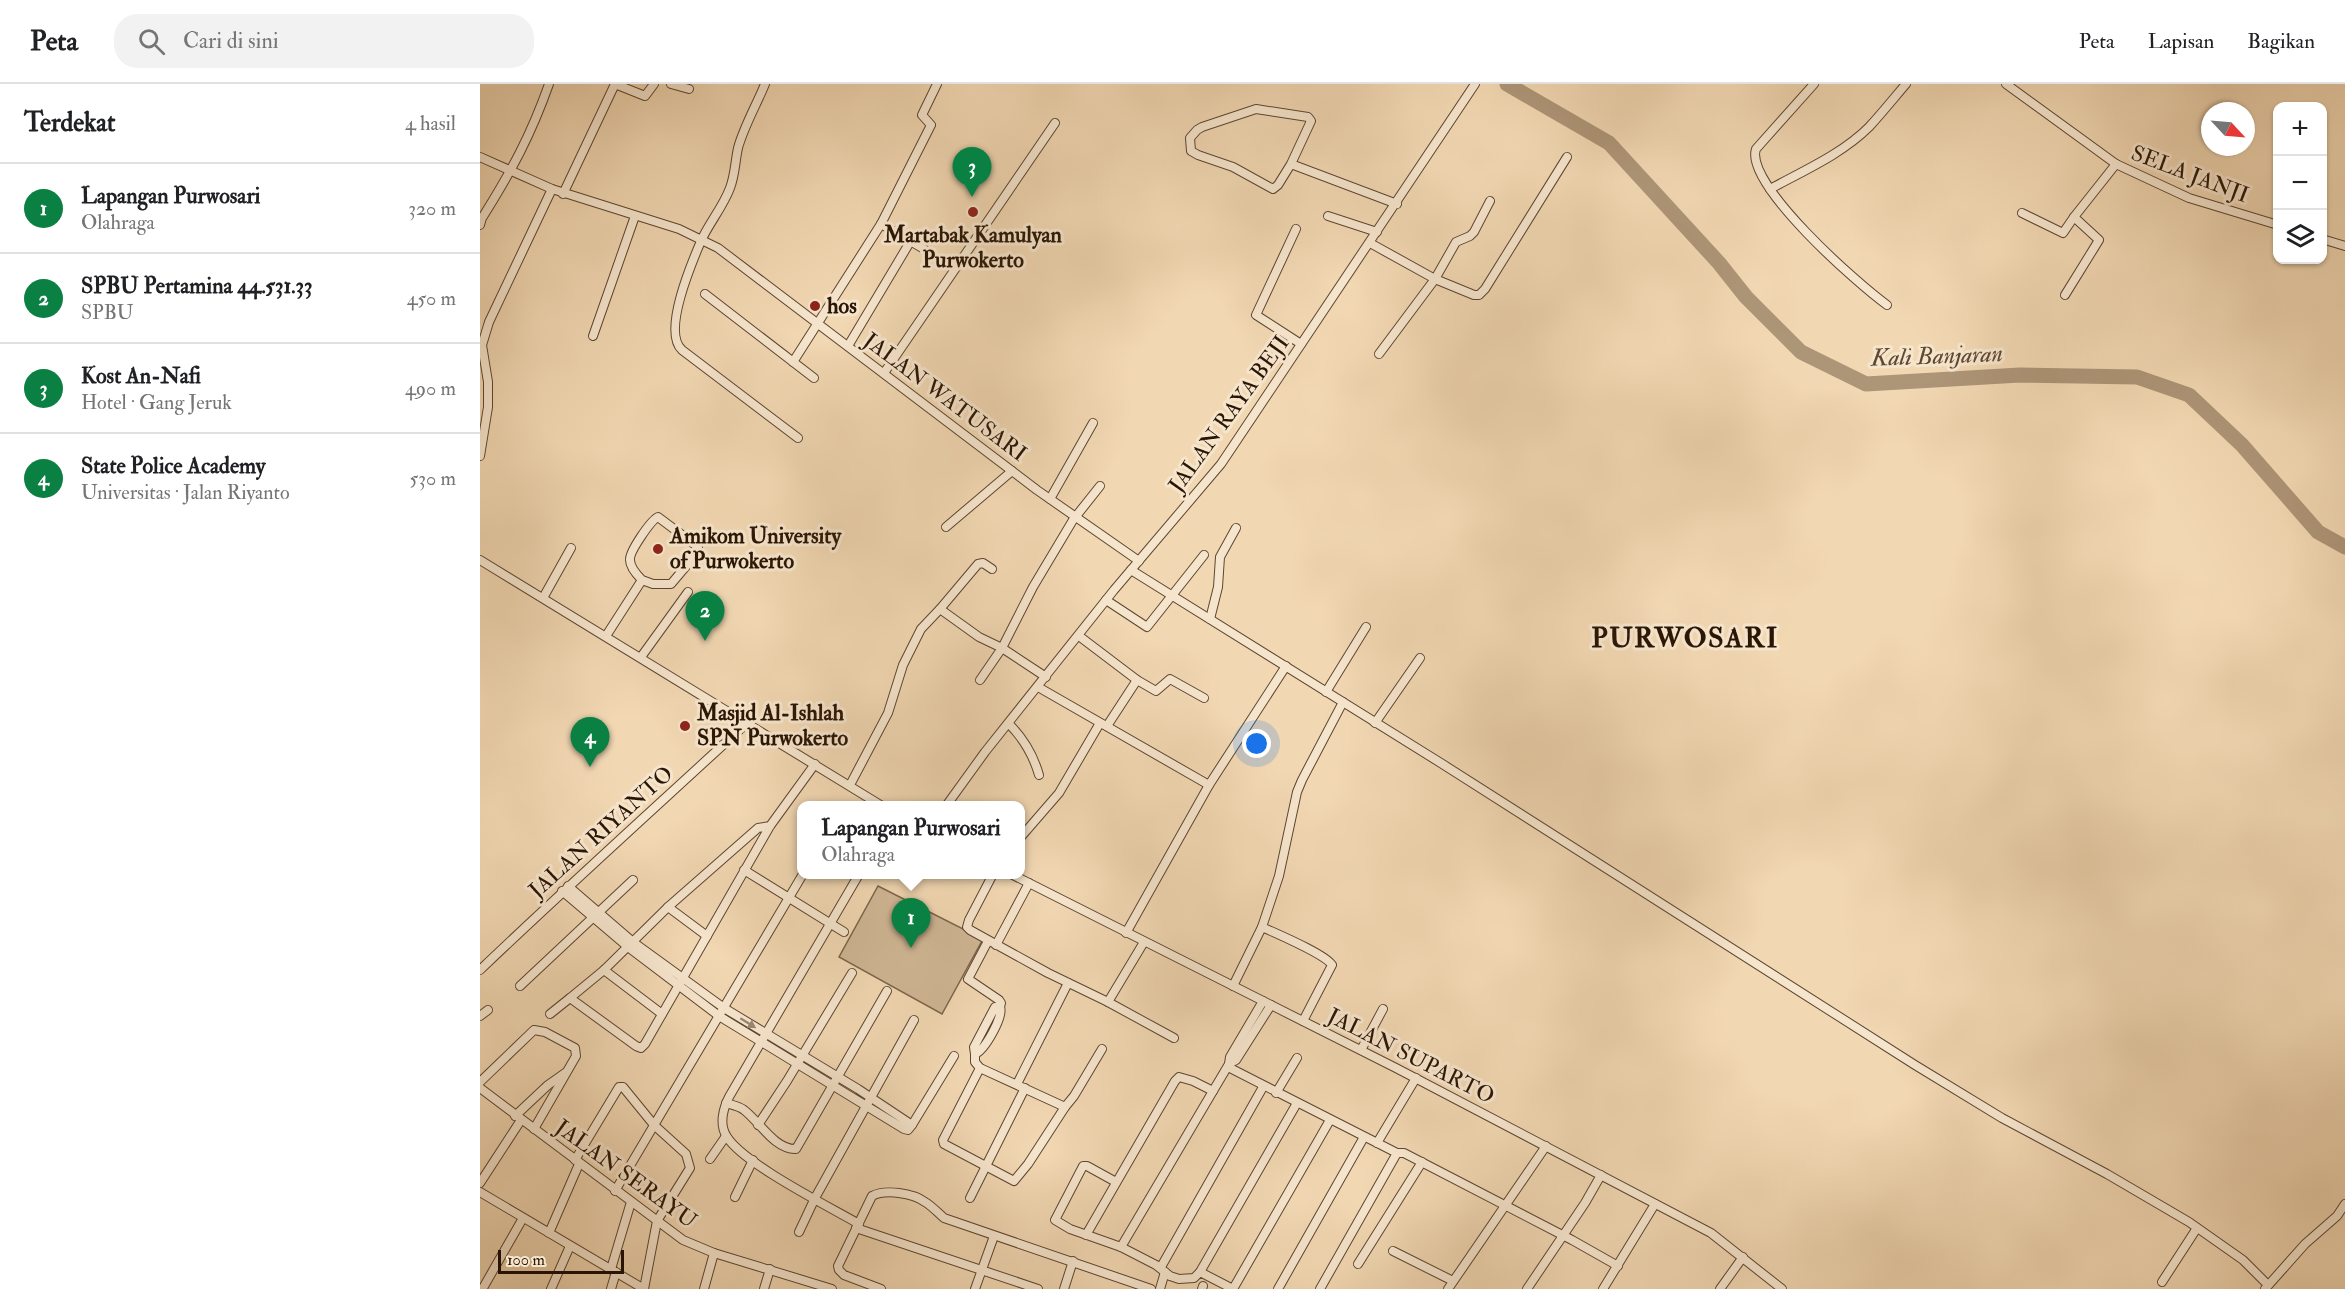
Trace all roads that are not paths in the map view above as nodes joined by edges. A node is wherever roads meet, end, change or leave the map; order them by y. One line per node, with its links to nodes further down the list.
1 (549, 84): 17 (street)
2 (615, 84): 3 (street); 20 (street)
3 (654, 84)
4 (671, 84): 11 (street)
5 (765, 84): 32 (street)
6 (937, 84): 27 (street)
7 (1475, 84): 22 (street, JALAN RAYA BEJI)
8 (1814, 84): 19 (street)
9 (1906, 84): 19 (street)
10 (2006, 84): 16 (street, SELA JANJI)
11 (689, 89)
12 (1055, 123): 49 (street)
13 (480, 157): 17 (street, JALAN WATUSARI)
14 (1567, 157): 38 (street)
15 (1291, 164): 15 (street); 22 (street)
16 (2116, 164): 26 (street); 28 (street, SELA JANJI)
17 (512, 171): 18 (street, JALAN WATUSARI); 29 (street)
18 (552, 189): 20 (street, JALAN WATUSARI); 42 (street)
19 (1770, 189): 41 (street)
20 (563, 194): 24 (street, JALAN WATUSARI)
21 (1490, 201): 38 (street)
22 (1396, 204): 31 (street, JALAN RAYA BEJI)
23 (2022, 213): 26 (street)
24 (635, 216): 32 (street, JALAN WATUSARI); 44 (street)
25 (1328, 216): 31 (street)
26 (2074, 217): 40 (street)
27 (881, 224): 34 (street); 43 (street)
28 (2273, 224)
29 (480, 225)
30 (1296, 230): 45 (street)
31 (1377, 232): 35 (street, JALAN RAYA BEJI)
32 (702, 239): 43 (street, JALAN WATUSARI); 52 (street)
33 (2327, 241): 36 (street)
34 (910, 242): 37 (street); 46 (street)
35 (1370, 243): 38 (street); 45 (street, JALAN RAYA BEJI)
36 (2345, 246)
37 (924, 249)
38 (1435, 279): 47 (street)
39 (705, 294): 48 (street)
40 (2065, 296)
41 (1887, 305)
42 (484, 320): 53 (street)
43 (819, 324): 46 (street, JALAN WATUSARI); 48 (street)
44 (593, 336)
45 (1301, 344): 63 (street, JALAN RAYA BEJI)
46 (848, 345): 49 (street, JALAN WATUSARI)
47 (1379, 354)
48 (793, 362): 50 (street)
49 (884, 373): 54 (street, JALAN WATUSARI)
50 (814, 378)
51 (1093, 423): 56 (street)
52 (798, 438)
53 (480, 456)
54 (1012, 471): 56 (street, JALAN WATUSARI); 58 (street)
55 (1101, 486): 57 (street)
56 (1050, 499): 57 (street, JALAN WATUSARI)
57 (1076, 518): 63 (street, JALAN WATUSARI); 76 (street)
58 (946, 527)
59 (1236, 528): 72 (street)
60 (571, 548): 69 (street)
61 (1204, 555): 68 (street)
62 (480, 560): 69 (street)
63 (1139, 561): 65 (street, JALAN RAYA BEJI)
64 (992, 568): 71 (street)
65 (1131, 570): 68 (street); 70 (street, JALAN RAYA BEJI)
66 (642, 580): 66 (street); 74 (street)
67 (688, 592): 77 (street)
68 (1171, 595): 70 (street); 72 (street)
69 (543, 598): 74 (street)
70 (1106, 600): 75 (street, JALAN RAYA BEJI)
71 (940, 609): 76 (street); 93 (street)
72 (1210, 619): 79 (street)
73 (1366, 627): 84 (street)
74 (606, 636): 77 (street)
75 (1079, 636): 80 (street, JALAN RAYA BEJI); 82 (street)
76 (1002, 648): 80 (street); 81 (street)
77 (641, 657): 87 (street)
78 (1420, 658): 88 (street)
79 (1286, 666): 84 (street); 94 (street)
80 (1046, 677): 83 (street, JALAN RAYA BEJI)
81 (980, 680)
82 (1137, 680): 85 (street); 90 (street)
83 (1038, 687): 89 (street, JALAN RAYA BEJI); 90 (street)
84 (1326, 692): 86 (street)
85 (1204, 698)
86 (1343, 702): 88 (street); 111 (street)
87 (748, 722): 91 (street); 106 (street, JALAN RIYANTO)
88 (1375, 723): 189 (street)
89 (1009, 724): 92 (street); 96 (street, JALAN RAYA BEJI)
90 (1104, 724): 94 (street); 98 (street)
91 (815, 764): 93 (street); 97 (street)
92 (1039, 775)
93 (850, 785): 95 (street)
94 (1209, 785): 113 (street)
95 (874, 801)
96 (950, 801)
97 (770, 826): 99 (street); 108 (street)
98 (1025, 832)
99 (744, 870): 107 (street); 114 (street)
100 (800, 879): 107 (street)
101 (856, 879): 110 (street)
102 (991, 879): 116 (street)
103 (1021, 879): 105 (street, JALAN SUPARTO)
104 (633, 880): 109 (street)
105 (1029, 883): 113 (street, JALAN SUPARTO); 116 (street)
106 (565, 888): 109 (street); 118 (street, JALAN RIYANTO)
107 (789, 898): 110 (street); 131 (street)
108 (668, 907): 114 (street); 117 (street)
109 (596, 915): 117 (street); 123 (street)
110 (831, 923): 112 (street); 137 (street)
111 (1263, 927): 124 (street); 136 (street)
112 (844, 932)
113 (1126, 933): 115 (street, JALAN SUPARTO)
114 (707, 936): 121 (street)
115 (1144, 942): 124 (street, JALAN SUPARTO); 127 (street)
116 (992, 943): 122 (street); 145 (street)
117 (630, 945): 119 (street); 121 (street)
118 (480, 970)
119 (604, 970): 126 (street); 133 (street)
120 (852, 972): 143 (street)
121 (680, 982): 131 (street); 133 (street)
122 (1068, 983): 127 (street); 150 (street)
123 (520, 986)
124 (1233, 986): 128 (street, JALAN SUPARTO)
125 (887, 991): 148 (street)
126 (570, 998): 132 (street); 133 (street)
127 (1108, 1002): 138 (street)
128 (1267, 1003): 136 (street, JALAN SUPARTO); 144 (street)
129 (1383, 1009): 140 (street)
130 (488, 1010): 134 (street)
131 (721, 1012): 137 (street); 161 (street)
132 (550, 1014)
133 (662, 1014)
134 (480, 1016)
135 (914, 1020): 155 (street)
136 (1303, 1021): 140 (street, JALAN SUPARTO)
137 (763, 1038): 143 (street); 156 (street)
138 (1174, 1038)
139 (1102, 1049): 158 (street)
140 (1361, 1050): 147 (street, JALAN SUPARTO)
141 (954, 1056): 155 (street)
142 (1297, 1058): 154 (street)
143 (800, 1060): 148 (street); 162 (street)
144 (1229, 1066): 151 (street); 153 (street)
145 (980, 1068): 150 (street); 173 (street)
146 (567, 1072): 149 (street); 159 (street); 163 (street)
147 (1416, 1078): 166 (street); 167 (street, JALAN SUPARTO)
148 (836, 1081): 155 (street); 162 (street)
149 (480, 1082)
150 (1021, 1086): 158 (street); 173 (street)
151 (1263, 1086): 154 (street); 206 (street)
152 (480, 1088): 159 (street, JALAN SERAYU)
153 (1213, 1091): 175 (street); 196 (street)
154 (1276, 1093): 157 (street)
155 (868, 1101): 180 (street)
156 (726, 1103): 162 (street); 164 (street)
157 (1297, 1103): 160 (street); 207 (street)
158 (1065, 1107): 173 (street)
159 (518, 1118): 163 (street, JALAN SERAYU); 176 (street)
160 (1330, 1120): 165 (street); 224 (street)
161 (654, 1125): 171 (street); 177 (street); 187 (street)
162 (758, 1125)
163 (534, 1129): 171 (street, JALAN SERAYU)
164 (726, 1136): 169 (street); 170 (street)
165 (1364, 1137): 166 (street); 225 (street)
166 (1377, 1143): 168 (street)
167 (1546, 1146): 174 (street, JALAN SUPARTO); 185 (street)
168 (1396, 1153): 172 (street); 226 (street)
169 (710, 1159)
170 (753, 1160): 179 (street); 180 (street)
171 (577, 1162): 177 (street, JALAN SERAYU); 191 (street)
172 (1422, 1162): 185 (street); 201 (street)
173 (985, 1166): 181 (street)
174 (1601, 1175): 183 (street, JALAN SUPARTO); 193 (street)
175 (1116, 1182): 192 (street); 192 (street)
176 (480, 1183)
177 (615, 1191): 182 (street, JALAN SERAYU)
178 (480, 1192): 186 (street)
179 (735, 1197)
180 (814, 1198): 188 (street); 190 (street)
181 (970, 1198)
182 (631, 1202): 187 (street, JALAN SERAYU); 204 (street)
183 (1655, 1204): 199 (street, JALAN SUPARTO); 202 (street)
184 (2345, 1204): 210 (street)
185 (1503, 1206): 193 (street); 209 (street)
186 (522, 1218): 191 (street); 211 (street)
187 (657, 1221): 198 (street, JALAN SERAYU); 215 (street)
188 (857, 1226): 194 (street); 205 (street); 218 (street)
189 (2197, 1228): 208 (street); 210 (street)
190 (799, 1232)
191 (549, 1233): 195 (street)
192 (1086, 1235): 196 (street)
193 (1562, 1235): 202 (street); 227 (street)
194 (994, 1236): 200 (street); 205 (street)
195 (570, 1246): 204 (street); 213 (street)
196 (1121, 1247): 206 (street)
197 (1393, 1251): 209 (street)
198 (714, 1253): 203 (street, JALAN SERAYU); 216 (street)
199 (1743, 1257): 229 (street); 230 (street, JALAN SUPARTO)
200 (1073, 1261): 221 (street); 222 (street)
201 (1358, 1264)
202 (1618, 1266): 228 (street)
203 (770, 1269): 212 (street, JALAN SERAYU); 217 (street)
204 (614, 1270): 214 (street); 215 (street)
205 (982, 1270): 219 (street); 220 (street)
206 (1163, 1270): 207 (street); 223 (street)
207 (1200, 1272): 224 (street)
208 (2162, 1282)
209 (1450, 1285)
210 (2266, 1287)
211 (483, 1288)
212 (826, 1288)
213 (551, 1289)
214 (611, 1289)
215 (644, 1289)
216 (704, 1289)
217 (764, 1289)
218 (881, 1289)
219 (975, 1289)
220 (1038, 1289)
221 (1064, 1289)
222 (1151, 1289)
223 (1160, 1289)
224 (1233, 1289)
225 (1278, 1289)
226 (1320, 1289)
227 (1527, 1289)
228 (1603, 1289)
229 (1720, 1289)
230 (1782, 1289)

